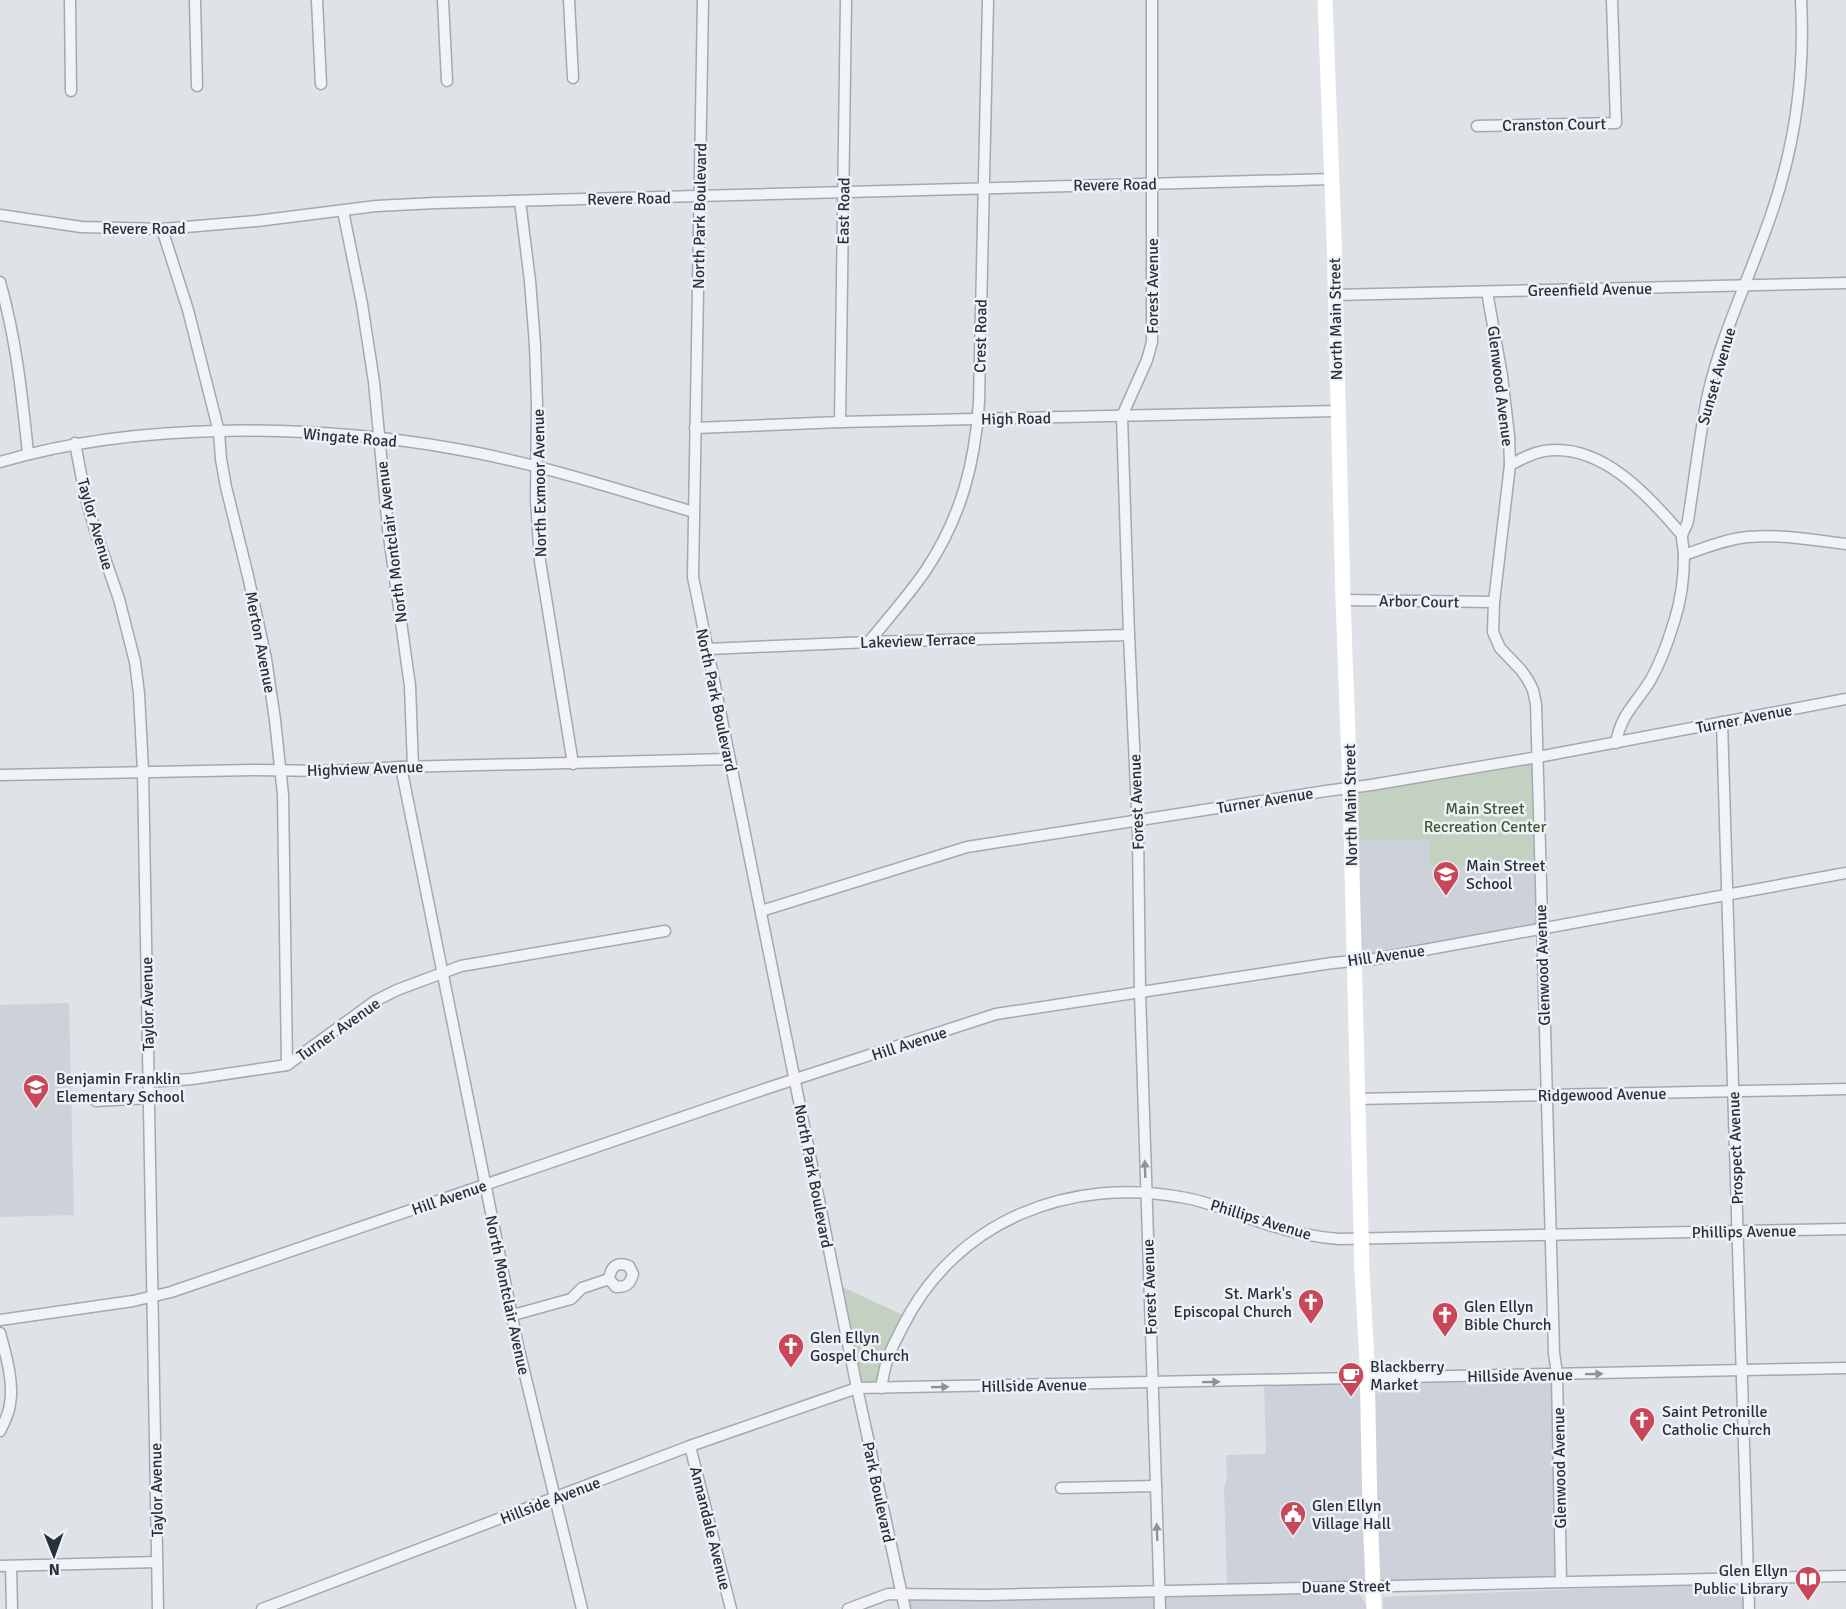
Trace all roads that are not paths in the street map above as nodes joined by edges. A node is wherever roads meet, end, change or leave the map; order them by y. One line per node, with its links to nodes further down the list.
1 (70, 0): 17 (street)
2 (195, 0): 16 (street)
3 (317, 0): 15 (street)
4 (443, 0): 14 (street)
5 (569, 0): 13 (street)
6 (703, 0): 23 (street, North Park Boulevard)
7 (846, 0): 22 (street, East Road)
8 (988, 0): 21 (street, Crest Road)
9 (1152, 0): 20 (street, Forest Avenue)
10 (1325, 0): 19 (street, North Main Street)
11 (1612, 0): 18 (street, Cranston Court)
12 (1801, 0): 30 (street, Sunset Avenue)
13 (573, 78)
14 (447, 81)
15 (321, 84)
16 (197, 86)
17 (71, 91)
18 (1477, 126)
19 (1332, 179): 20 (street, Revere Road); 32 (street, North Main Street)
20 (1152, 183): 21 (street, Revere Road); 34 (street, Forest Avenue)
21 (983, 187): 22 (street, Revere Road); 35 (street, Crest Road)
22 (843, 191): 23 (street, Revere Road); 36 (street, East Road)
23 (700, 197): 24 (street, Revere Road); 37 (street, North Park Boulevard)
24 (520, 201): 25 (street, Revere Road); 44 (street, North Exmoor Avenue)
25 (343, 211): 27 (street, Revere Road); 39 (street, North Montclair Avenue)
26 (0, 215): 27 (street, Revere Road)
27 (162, 229): 38 (street, Merton Avenue)
28 (0, 282): 41 (street)
29 (1846, 283): 30 (street, Greenfield Avenue)
30 (1744, 285): 31 (street, Greenfield Avenue); 46 (street, Sunset Avenue)
31 (1487, 292): 32 (street, Greenfield Avenue); 43 (street, Glenwood Avenue)
32 (1335, 295): 33 (street, North Main Street)
33 (1337, 411): 34 (street, High Road); 49 (street, North Main Street)
34 (1122, 416): 35 (street, High Road); 51 (street, Forest Avenue)
35 (978, 419): 36 (street, High Road); 52 (street, Crest Road)
36 (840, 422): 37 (street, High Road)
37 (695, 428): 45 (street, North Park Boulevard)
38 (219, 432): 39 (street, Wingate Road); 40 (street, Wingate Road); 62 (street, Merton Avenue)
39 (379, 437): 44 (street, Wingate Road); 61 (street, North Montclair Avenue)
40 (75, 443): 41 (street, Wingate Road); 63 (street, Taylor Avenue)
41 (28, 453): 42 (street, Wingate Road)
42 (0, 462)
43 (1510, 465): 46 (street); 50 (street, Glenwood Avenue)
44 (536, 468): 45 (street, Wingate Road); 59 (street, North Exmoor Avenue)
45 (694, 512): 53 (street, North Park Boulevard)
46 (1682, 535): 48 (street, Sunset Avenue)
47 (1846, 544): 48 (street)
48 (1684, 555): 56 (street, Sunset Avenue)
49 (1343, 600): 50 (street, Arbor Court); 65 (street, North Main Street)
50 (1494, 602): 57 (street, Glenwood Avenue)
51 (1129, 635): 52 (street, Lakeview Terrace); 66 (street, Forest Avenue)
52 (869, 642): 53 (street, Lakeview Terrace)
53 (707, 649): 58 (street, North Park Boulevard)
54 (1846, 699): 55 (street, Turner Avenue)
55 (1722, 722): 56 (street, Turner Avenue); 68 (street, Prospect Avenue)
56 (1616, 743): 57 (street, Turner Avenue)
57 (1538, 757): 65 (street, Turner Avenue); 70 (street, Glenwood Avenue)
58 (729, 759): 59 (street, Highview Avenue); 69 (street, North Park Boulevard)
59 (573, 764): 61 (street, Highview Avenue)
60 (401, 767): 61 (street, Highview Avenue); 62 (street, Highview Avenue); 73 (street, North Montclair Avenue)
61 (413, 767)
62 (280, 770): 63 (street, Highview Avenue); 75 (street, Merton Avenue)
63 (143, 771): 64 (street, Highview Avenue); 77 (street, Taylor Avenue)
64 (0, 775)
65 (1350, 788): 66 (street, Turner Avenue); 72 (street, North Main Street)
66 (1137, 821): 69 (street, Turner Avenue); 74 (street, Forest Avenue)
67 (1846, 873): 68 (street, Hill Avenue)
68 (1727, 895): 70 (street, Hill Avenue); 79 (street, Prospect Avenue)
69 (761, 911): 76 (street, North Park Boulevard)
70 (1541, 928): 72 (street, Hill Avenue); 80 (street, Glenwood Avenue)
71 (665, 931): 73 (street, Turner Avenue)
72 (1353, 961): 74 (street, Hill Avenue); 82 (street, North Main Street)
73 (443, 973): 75 (street, Turner Avenue); 84 (street, North Montclair Avenue)
74 (1140, 992): 76 (street, Hill Avenue); 85 (street, Forest Avenue, one-way to 74)
75 (287, 1065): 77 (street, Turner Avenue)
76 (795, 1080): 84 (street, Hill Avenue); 100 (street, North Park Boulevard)
77 (148, 1082): 81 (street, Taylor Avenue)
78 (1846, 1089): 79 (street, Ridgewood Avenue)
79 (1734, 1091): 80 (street, Ridgewood Avenue); 87 (street, Prospect Avenue)
80 (1546, 1095): 82 (street, Ridgewood Avenue); 88 (street, Glenwood Avenue)
81 (149, 1098): 83 (street); 91 (street, Taylor Avenue)
82 (1357, 1099): 89 (street, North Main Street)
83 (96, 1101)
84 (486, 1184): 91 (street, Hill Avenue); 92 (street, North Montclair Avenue)
85 (1146, 1192): 89 (street, Phillips Avenue); 99 (street, Forest Avenue); 101 (street, Phillips Avenue)
86 (1846, 1229): 87 (street, Phillips Avenue)
87 (1738, 1232): 88 (street, Phillips Avenue); 96 (street, Prospect Avenue)
88 (1550, 1235): 89 (street, Phillips Avenue); 97 (street, Glenwood Avenue)
89 (1361, 1239): 98 (street, North Main Street)
90 (609, 1279): 92 (street)
91 (152, 1297): 93 (street, Hill Avenue); 107 (street, Taylor Avenue)
92 (513, 1315): 106 (street, North Montclair Avenue)
93 (0, 1320)
94 (0, 1333): 102 (street)
95 (1846, 1368): 96 (street, Hillside Avenue)
96 (1743, 1370): 97 (street, Hillside Avenue, one-way to 96); 110 (street, Prospect Avenue)
97 (1557, 1374): 98 (street, Hillside Avenue); 111 (street, Glenwood Avenue)
98 (1368, 1379): 99 (street, Hillside Avenue, one-way to 98); 112 (street, North Main Street)
99 (1152, 1383): 101 (street, Hillside Avenue, one-way to 99); 104 (street, Forest Avenue)
100 (857, 1388): 101 (street, Hillside Avenue); 103 (street, Hillside Avenue); 114 (street, Park Boulevard)
101 (881, 1388)
102 (0, 1431)
103 (690, 1446): 106 (street, Hillside Avenue); 119 (street, Annandale Avenue)
104 (1156, 1486): 105 (street); 113 (street, Forest Avenue, one-way to 104)
105 (1061, 1488)
106 (555, 1498): 117 (street, Hillside Avenue); 118 (street, North Montclair Avenue)
107 (157, 1562): 108 (street); 116 (street, Taylor Avenue)
108 (5, 1566): 115 (street)
109 (1846, 1576): 110 (street, Duane Street)
110 (1748, 1578): 111 (street, Duane Street); 124 (street, Prospect Avenue)
111 (1561, 1582): 112 (street, Duane Street)
112 (1373, 1586): 113 (street, Duane Street); 123 (street, North Main Street)
113 (1160, 1590): 114 (street, Duane Street); 122 (street, Forest Avenue)
114 (901, 1596): 120 (street, Duane Street); 121 (street)
115 (12, 1609)
116 (158, 1609)
117 (262, 1609)
118 (582, 1609)
119 (731, 1609)
120 (848, 1609)
121 (905, 1609)
122 (1160, 1609)
123 (1374, 1609)
124 (1749, 1609)

